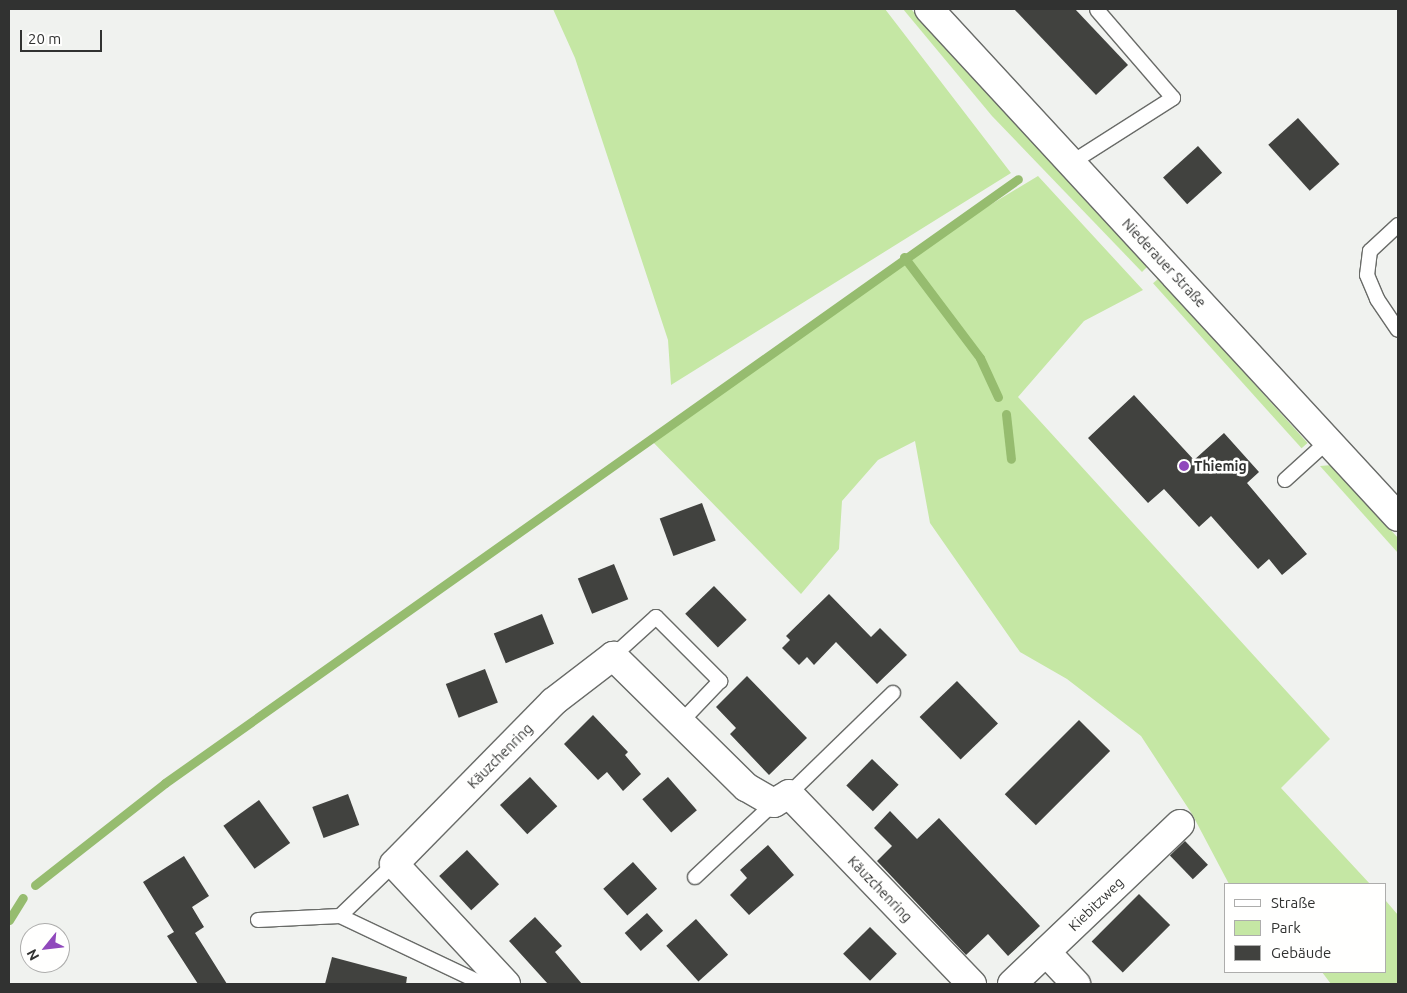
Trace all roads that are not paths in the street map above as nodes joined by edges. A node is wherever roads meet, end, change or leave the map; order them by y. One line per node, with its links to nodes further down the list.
1 (929, 9): 3 (street, Niederauer Straße)
2 (1098, 10): 3 (lane)
3 (1071, 163): 6 (street, Niederauer Straße)
4 (1398, 225): 5 (lane)
5 (1398, 330)
6 (1328, 440): 7 (lane); 8 (street, Niederauer Straße)
7 (1285, 480)
8 (1398, 517)
9 (613, 656): 11 (street, Käuzchenring); 11 (lane, Käuzchenring); 14 (street, Käuzchenring)
10 (893, 693): 12 (lane)
11 (681, 722): 12 (street, Käuzchenring)
12 (782, 798): 15 (lane); 21 (street, Käuzchenring)
13 (1180, 824): 18 (street, Kiebitzweg)
14 (394, 864): 16 (lane, Käuzchenring); 20 (street)
15 (695, 877)
16 (340, 916): 17 (lane); 19 (lane)
17 (258, 920)
18 (1046, 952): 22 (street, Kiebitzweg); 23 (street)
19 (483, 984)
20 (506, 984)
21 (972, 984)
22 (1012, 984)
23 (1076, 984)

